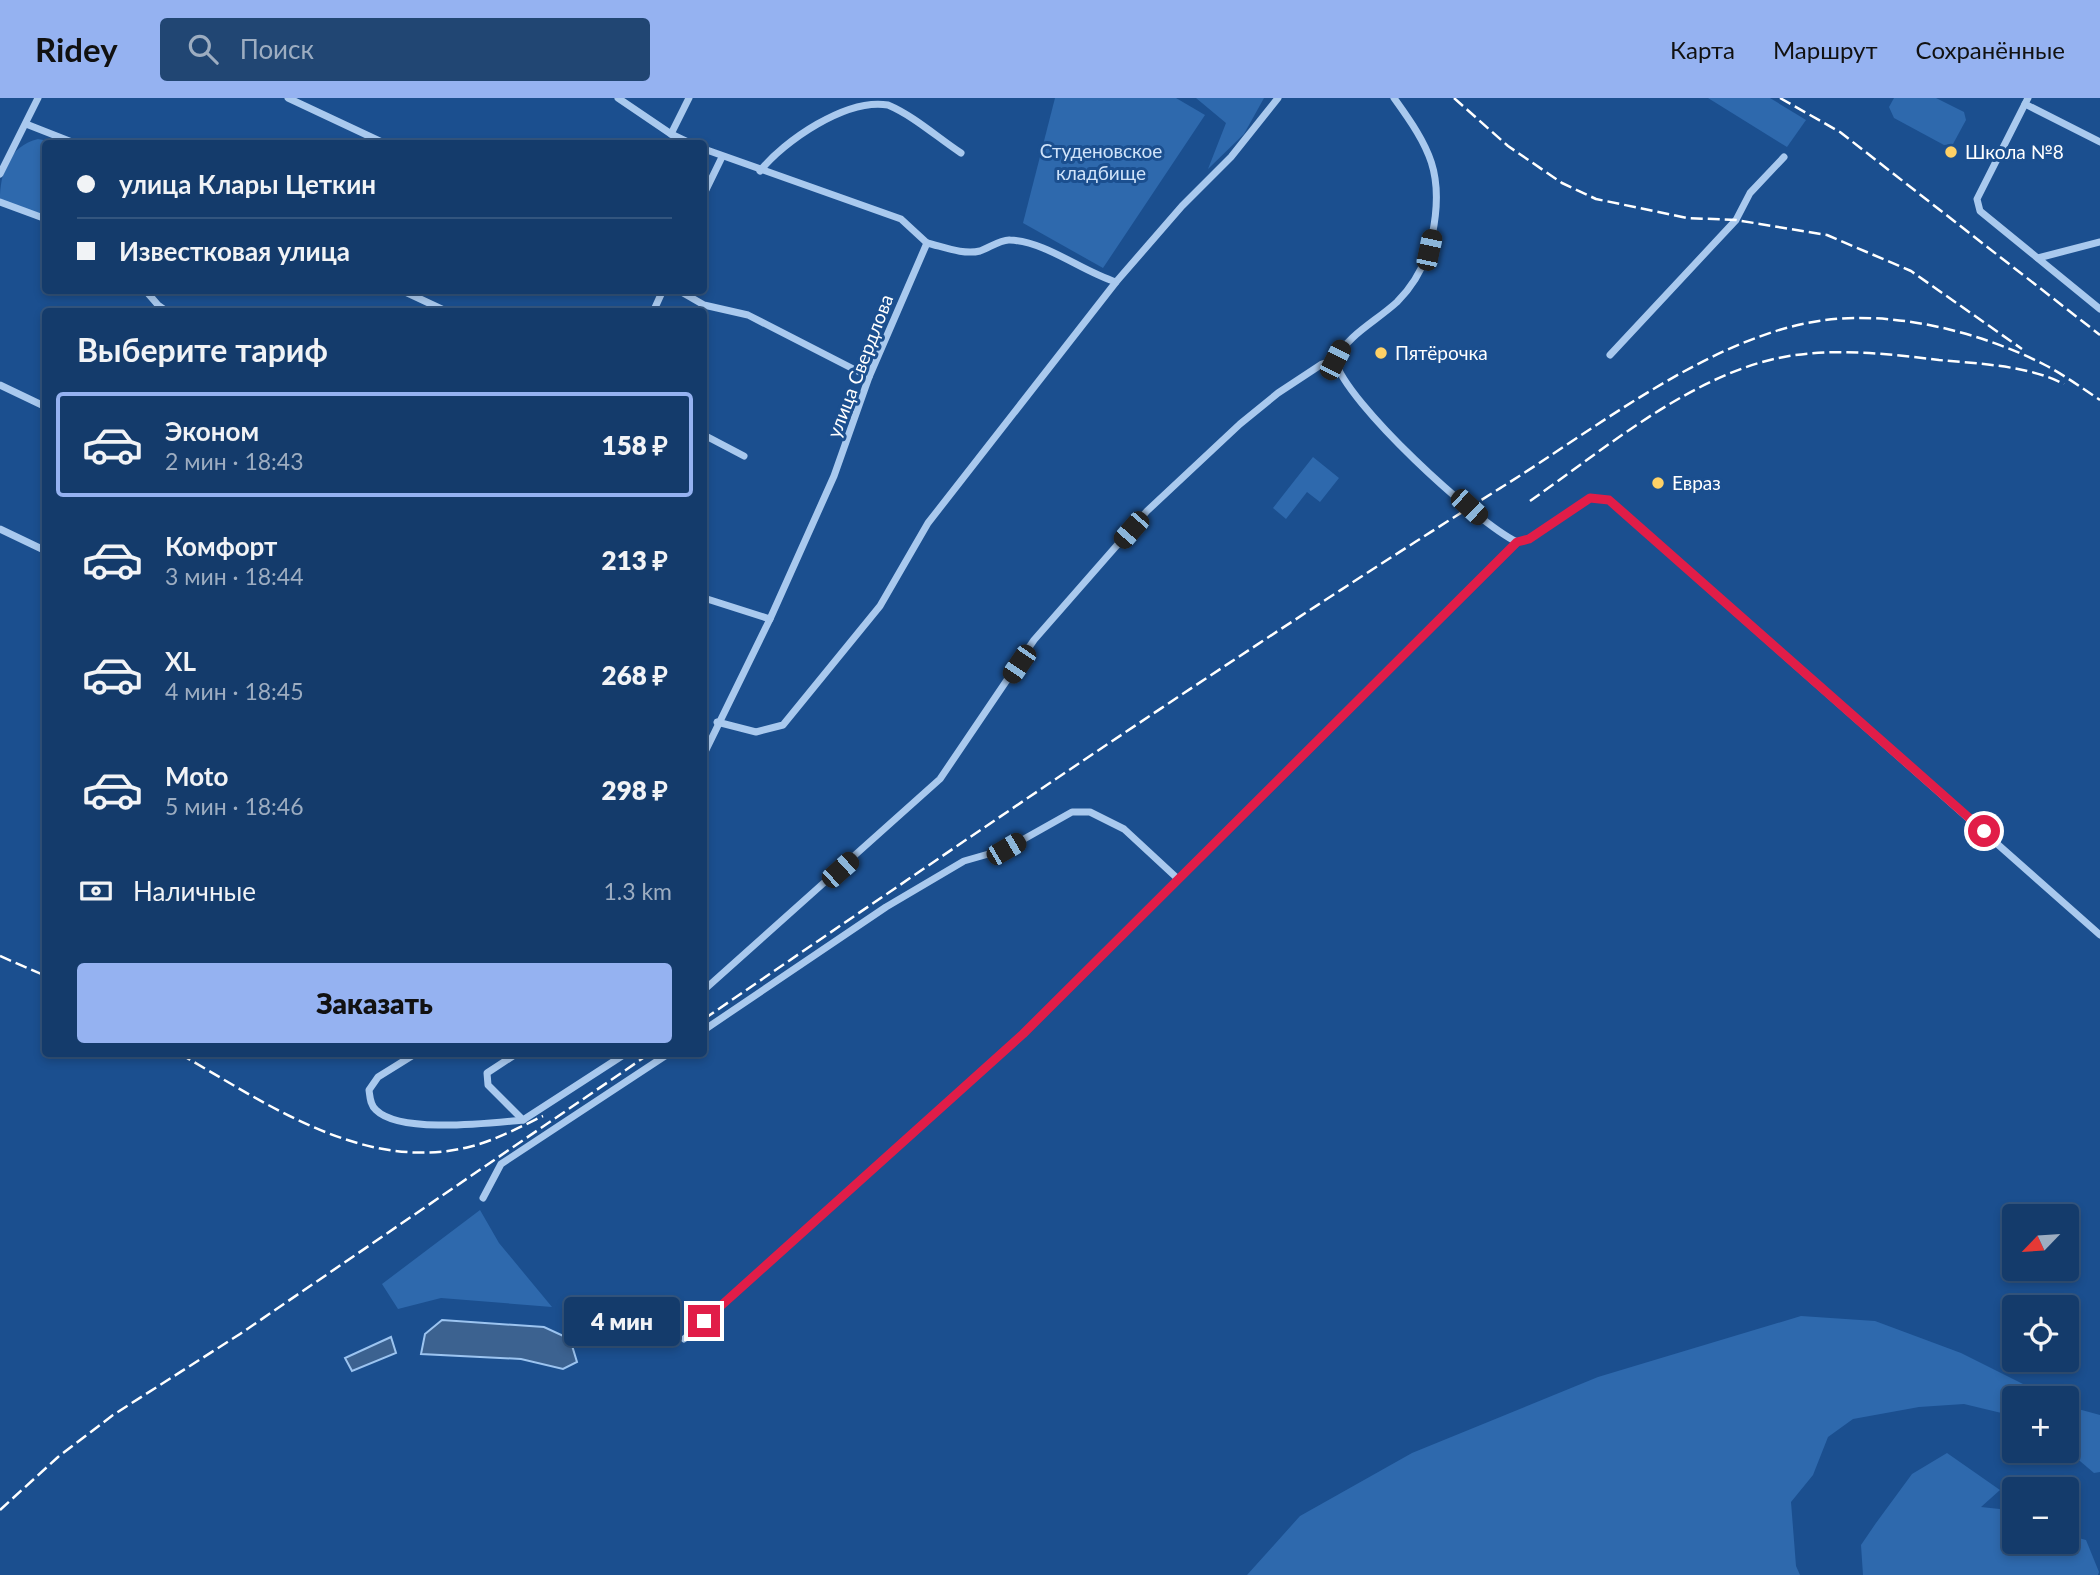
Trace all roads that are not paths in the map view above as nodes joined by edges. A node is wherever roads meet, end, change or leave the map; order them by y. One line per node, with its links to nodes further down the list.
1 (38, 98): 8 (street)
2 (288, 98): 11 (street)
3 (618, 98): 9 (street)
4 (689, 98): 9 (street)
5 (1278, 98): 26 (street)
6 (1394, 98): 34 (street)
7 (2026, 101): 13 (street); 25 (street)
8 (26, 124): 10 (street); 19 (street)
9 (671, 134): 12 (street)
10 (67, 140)
11 (378, 140)
12 (684, 140)
13 (2100, 142)
14 (707, 150): 16 (street)
15 (961, 153): 18 (street)
16 (722, 157): 18 (street); 20 (street)
17 (1784, 157): 33 (street)
18 (760, 171): 24 (street)
19 (0, 174)
20 (707, 188)
21 (0, 202): 22 (street)
22 (42, 218)
23 (2100, 242): 25 (street)
24 (927, 243): 26 (street); 35 (street, улица Свердлова)
25 (2038, 258): 32 (street)
26 (1115, 282): 45 (street)
27 (149, 294): 30 (street)
28 (410, 294): 31 (street)
29 (685, 294): 35 (street)
30 (164, 308)
31 (439, 308)
32 (2100, 309)
33 (1610, 355)
34 (1335, 360): 41 (street); 49 (street)
35 (869, 377): 44 (street, улица Свердлова)
36 (0, 386): 37 (street)
37 (42, 405)
38 (707, 437): 39 (street)
39 (744, 456)
40 (0, 529): 42 (street)
41 (1517, 542): 47 (street); 48 (street)
42 (42, 549)
43 (707, 599): 44 (street)
44 (770, 620): 45 (street, улица Свердлова)
45 (717, 722): 46 (street, улица Свердлова)
46 (707, 747)
47 (1178, 879): 50 (street); 57 (street)
48 (2100, 935)
49 (707, 987)
50 (707, 1028)
51 (410, 1057): 55 (street)
52 (511, 1057): 55 (street)
53 (620, 1057): 55 (street)
54 (663, 1057): 56 (street)
55 (523, 1120)
56 (483, 1198)
57 (684, 1339)

